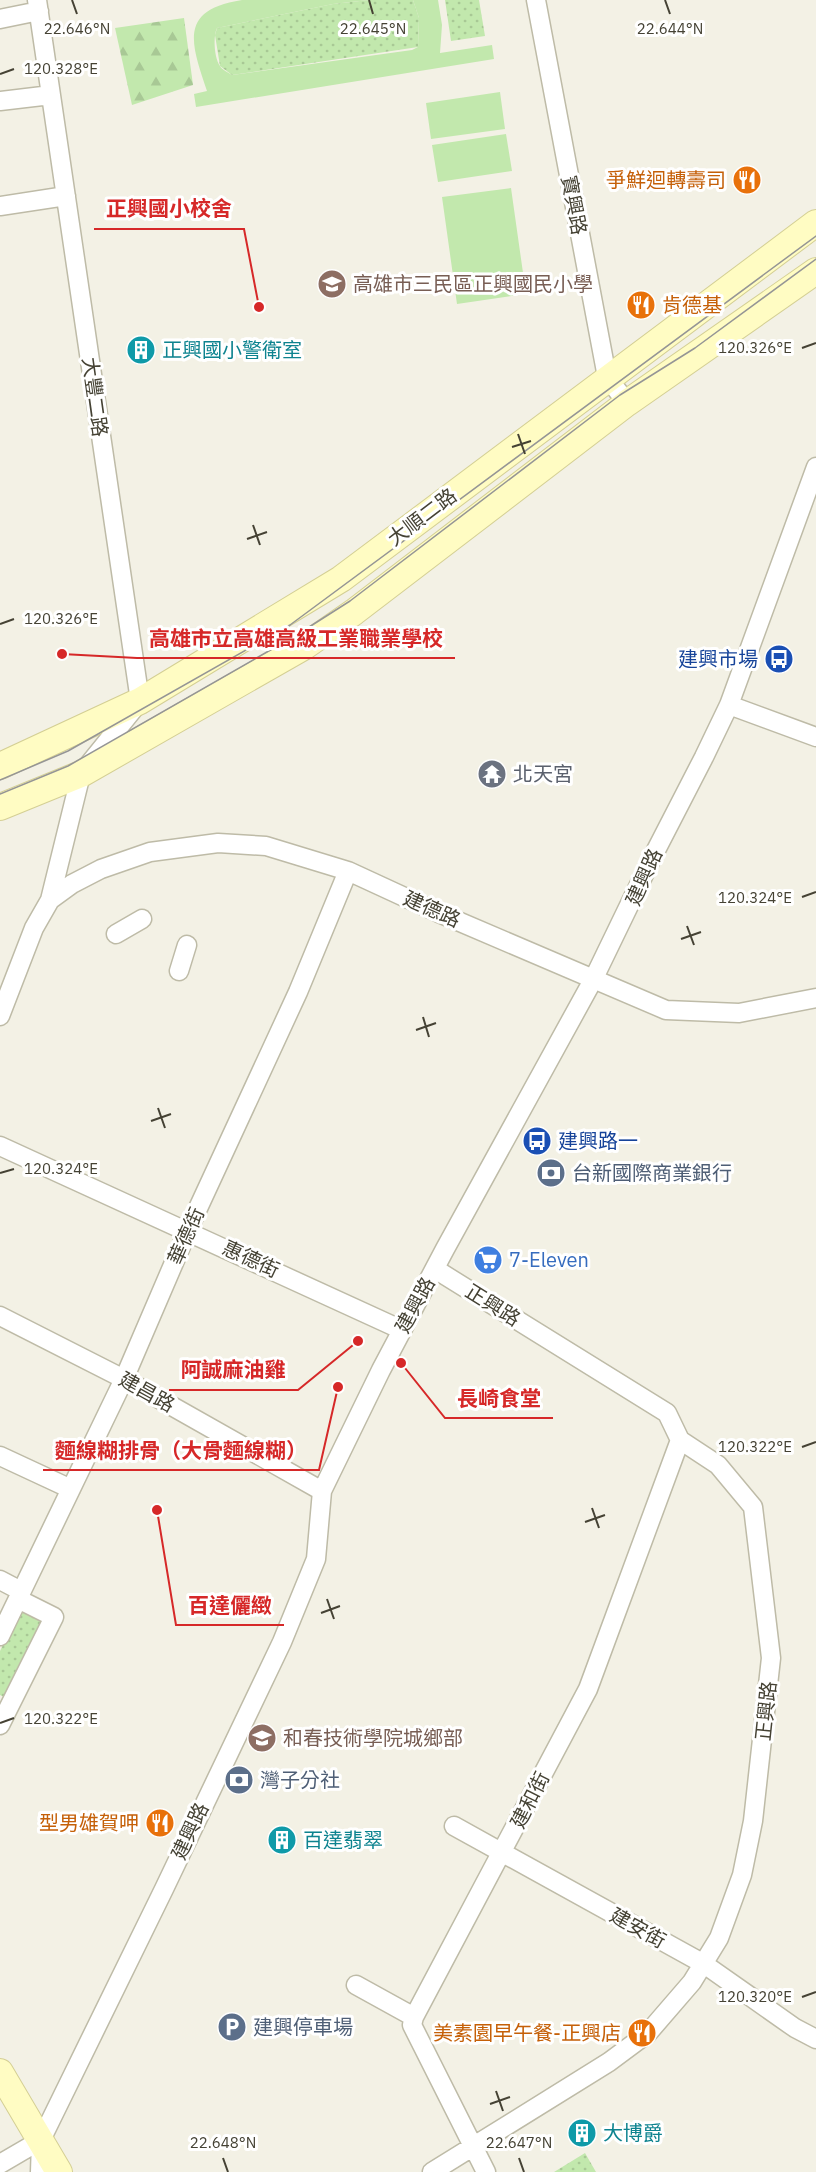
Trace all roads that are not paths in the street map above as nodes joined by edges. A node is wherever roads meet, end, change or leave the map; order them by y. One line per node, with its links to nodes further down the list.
1 (536, 0): 10 (street, 寶興路)
2 (38, 6): 3 (street); 4 (street, 大豐二路)
3 (0, 19)
4 (51, 95): 5 (street); 6 (street, 大豐二路)
5 (0, 101)
6 (66, 196): 7 (street); 13 (street, 大豐二路)
7 (0, 206)
8 (816, 223): 10 (street, 大順二路)
9 (816, 272): 11 (street, 大順二路)
10 (607, 377): 11 (street, 寶興路); 13 (street, 大順二路)
11 (627, 403): 17 (street, 大順二路)
12 (816, 467): 14 (street, 建興路)
13 (140, 701): 16 (street, 大順二路); 17 (street)
14 (729, 705): 15 (street); 25 (street, 建興路)
15 (816, 737)
16 (0, 766)
17 (81, 774): 18 (street, 大順二路); 20 (street, 建德路)
18 (0, 807)
19 (348, 871): 20 (street, 建德路); 25 (street, 建德路); 29 (street, 華德街)
20 (50, 900): 27 (street, 建德路)
21 (142, 919): 22 (street)
22 (116, 934)
23 (187, 945): 24 (street)
24 (179, 971)
25 (594, 980): 26 (street, 建德路); 30 (street, 建興路)
26 (816, 998)
27 (0, 1016)
28 (0, 1146): 29 (street, 惠德街)
29 (188, 1230): 32 (street, 惠德街); 33 (street, 華德街)
30 (435, 1269): 32 (street, 建興路); 34 (street, 正興路)
31 (0, 1316): 33 (street, 建昌路)
32 (402, 1330): 37 (street, 建興路)
33 (124, 1379): 36 (street, 華德街); 37 (street, 建昌路)
34 (680, 1440): 43 (street, 建和街); 44 (street, 正興路)
35 (0, 1456): 36 (street)
36 (71, 1490): 39 (street, 華德街)
37 (322, 1491): 49 (street, 建興路)
38 (0, 1580): 39 (street)
39 (20, 1595): 40 (street, 華德街); 41 (street)
40 (0, 1636)
41 (2, 1714)
42 (454, 1826): 43 (street, 建安街)
43 (502, 1854): 44 (street, 建安街); 46 (street, 建和街)
44 (704, 1964): 47 (street, 建安街); 50 (street, 正興路)
45 (356, 1985): 46 (street)
46 (414, 2017): 50 (street)
47 (816, 2039)
48 (0, 2072): 49 (street)
49 (40, 2140): 51 (street); 52 (street); 53 (street)
50 (474, 2147): 54 (street, 正興路); 55 (street)
51 (0, 2164)
52 (40, 2172)
53 (59, 2172)
54 (432, 2172)
55 (486, 2172)

